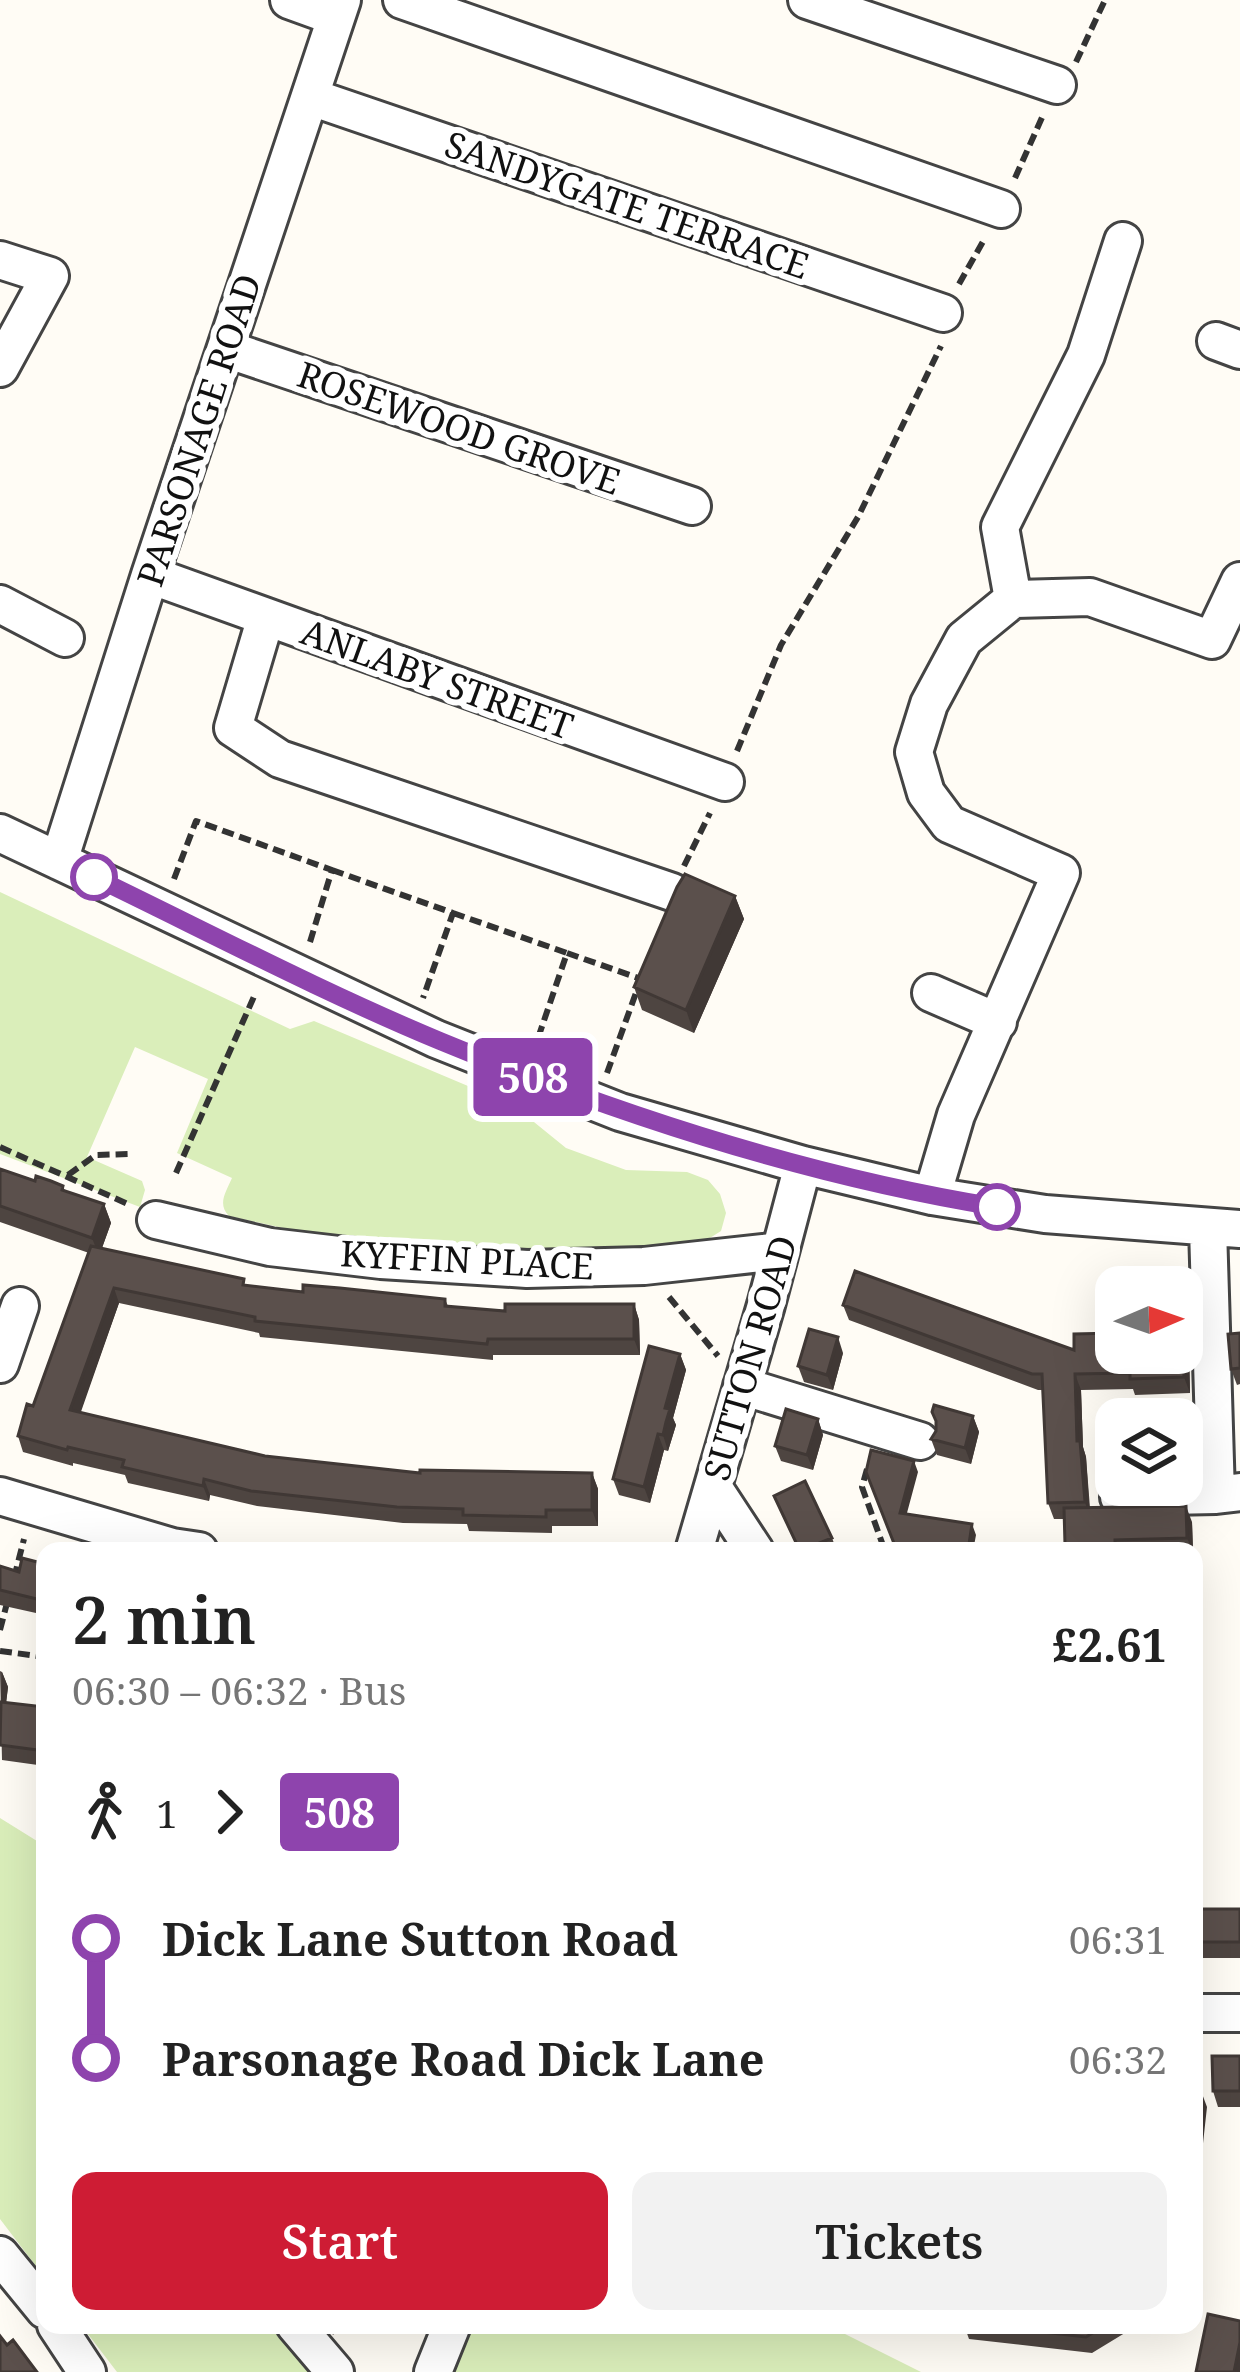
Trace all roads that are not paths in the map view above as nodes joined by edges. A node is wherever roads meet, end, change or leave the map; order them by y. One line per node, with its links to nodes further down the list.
1 (289, 0): 4 (street)
2 (402, 0): 7 (street)
3 (807, 0): 5 (street)
4 (339, 9): 6 (street, PARSONAGE ROAD)
5 (1057, 85)
6 (311, 97): 10 (street, SANDYGATE TERRACE); 11 (street, PARSONAGE ROAD)
7 (1001, 209)
8 (1124, 241): 16 (street)
9 (0, 260): 12 (street)
10 (943, 313)
11 (226, 349): 13 (street, ROSEWOOD GROVE); 14 (street, PARSONAGE ROAD)
12 (0, 368)
13 (692, 506)
14 (150, 575): 18 (street, ANLABY STREET); 22 (street, PARSONAGE ROAD)
15 (1240, 580): 16 (street)
16 (1013, 599): 25 (street)
17 (13, 610): 19 (street)
18 (266, 617): 20 (street, ANLABY STREET); 23 (street)
19 (65, 638)
20 (725, 782)
21 (0, 833): 22 (street)
22 (59, 861): 26 (street)
23 (672, 892)
24 (931, 993): 25 (street)
25 (998, 1022): 27 (street)
26 (803, 1165): 27 (street); 30 (street, SUTTON ROAD)
27 (932, 1196): 29 (street)
28 (156, 1220): 30 (street, KYFFIN PLACE)
29 (1224, 1229): 36 (street)
30 (780, 1251): 33 (street, SUTTON ROAD)
31 (20, 1306): 32 (street)
32 (0, 1364)
33 (742, 1386): 34 (street); 35 (street, SUTTON ROAD)
34 (920, 1441)
35 (713, 1486): 39 (street, SUTTON ROAD); 40 (street)
36 (1228, 1493)
37 (17, 1502): 38 (street)
38 (155, 1542)
39 (697, 1542)
40 (749, 1542)
41 (1203, 2013): 42 (street)
42 (1240, 2013)
43 (0, 2255): 44 (street)
44 (36, 2299)
45 (62, 2334): 48 (street)
46 (303, 2334): 49 (street)
47 (448, 2334): 50 (street)
48 (87, 2372)
49 (335, 2372)
50 (433, 2372)

